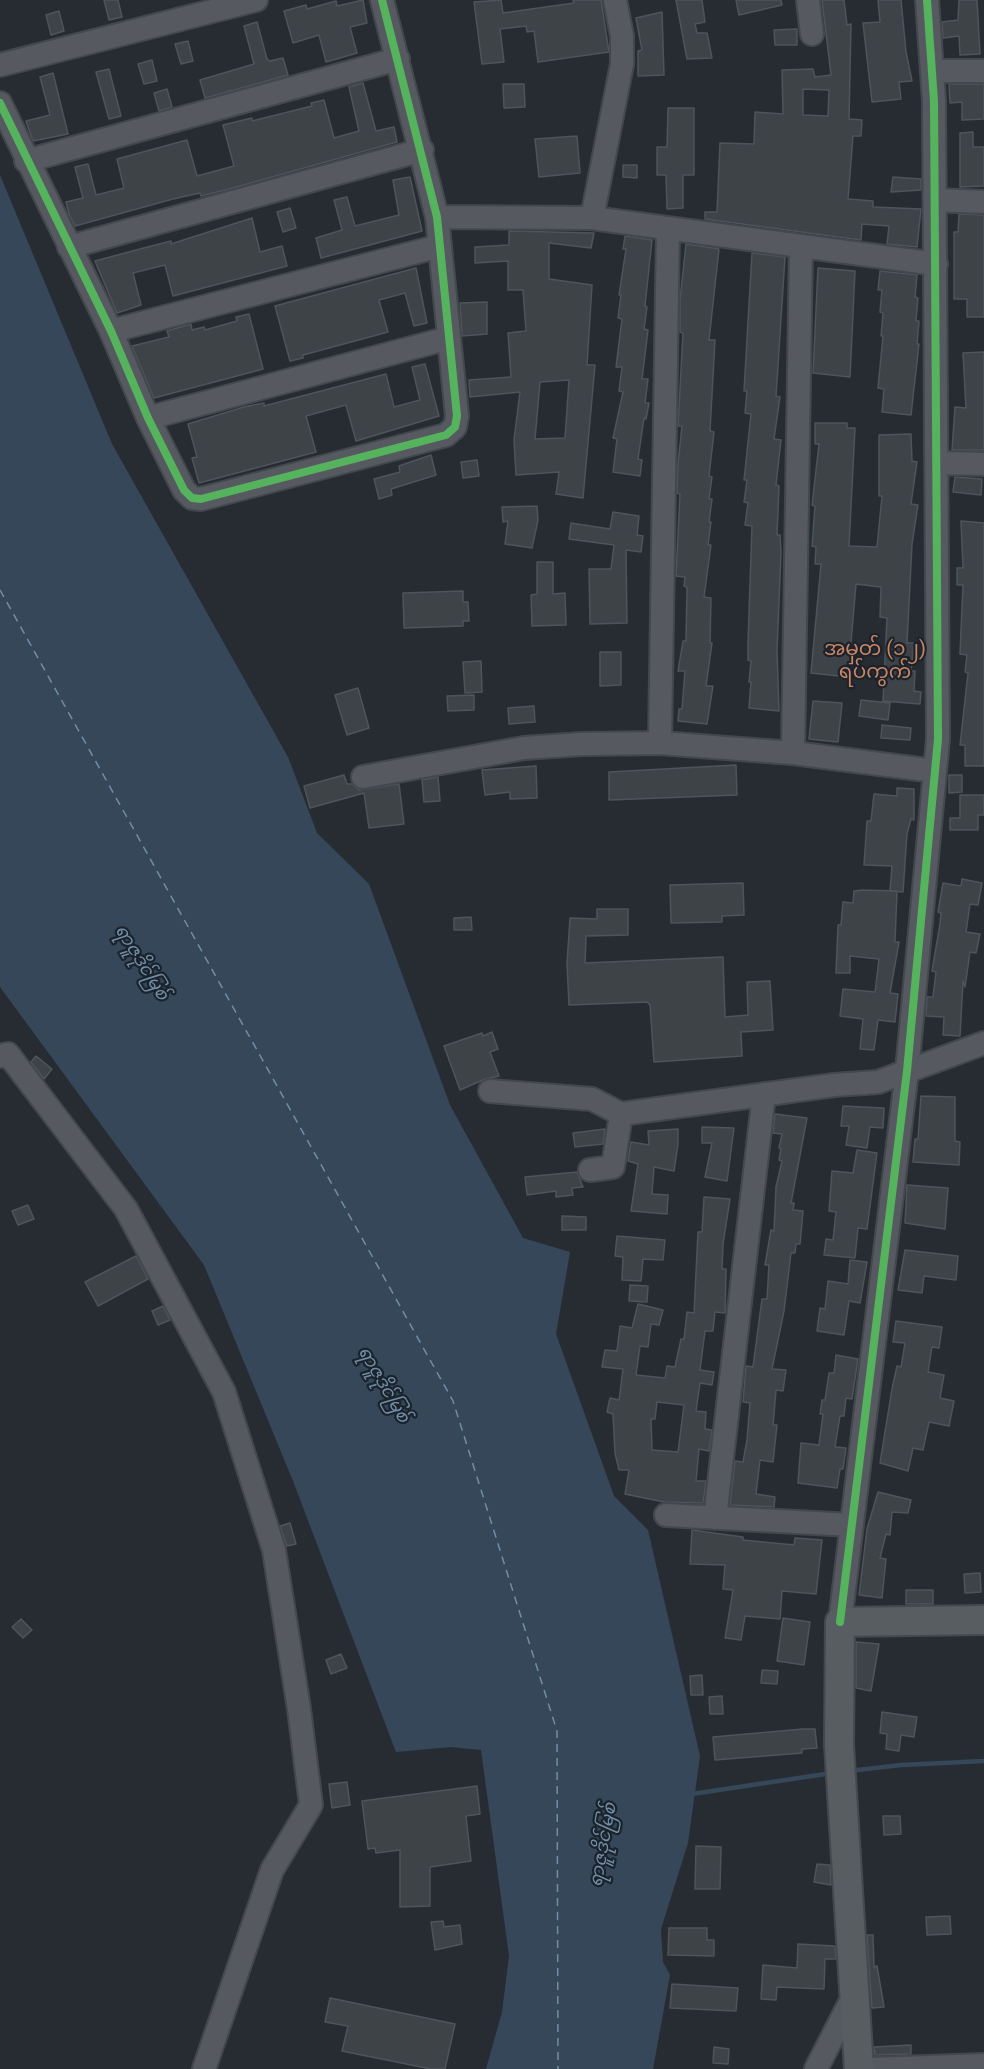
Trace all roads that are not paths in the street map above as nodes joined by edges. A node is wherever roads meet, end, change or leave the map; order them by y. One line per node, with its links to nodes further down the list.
1 (256, 0): 8 (street)
2 (382, 0): 7 (street)
3 (615, 0): 17 (street)
4 (808, 0): 6 (street)
5 (927, 0): 9 (street)
6 (812, 34)
7 (398, 59): 12 (street); 13 (street)
8 (0, 65)
9 (932, 71): 10 (street); 14 (street)
10 (984, 71)
11 (0, 103): 13 (street)
12 (422, 150): 16 (street); 21 (street)
13 (26, 161): 21 (street)
14 (935, 200): 15 (street); 22 (street)
15 (984, 202)
16 (437, 217): 17 (street); 19 (street)
17 (592, 218): 18 (street)
18 (668, 228): 20 (street); 28 (street)
19 (440, 246): 23 (street); 24 (street)
20 (801, 246): 22 (street); 29 (street)
21 (69, 247): 23 (street)
22 (936, 264): 26 (street)
23 (111, 332): 25 (street)
24 (449, 338): 25 (street); 25 (street)
25 (148, 418)
26 (938, 463): 27 (street); 30 (street)
27 (984, 464)
28 (660, 743): 29 (street); 31 (street)
29 (793, 753): 30 (street)
30 (935, 771): 34 (street)
31 (363, 777)
32 (984, 1043): 34 (street)
33 (0, 1056): 46 (street)
34 (907, 1071): 36 (street); 41 (street)
35 (490, 1091): 37 (street)
36 (764, 1094): 37 (street); 40 (street)
37 (621, 1114): 38 (street)
38 (590, 1170)
39 (666, 1515): 40 (street)
40 (715, 1518): 41 (street)
41 (852, 1525): 43 (street)
42 (984, 1620): 43 (main road)
43 (840, 1622): 44 (main road)
44 (854, 1995): 47 (street); 48 (main road)
45 (984, 2065): 49 (street)
46 (204, 2069)
47 (816, 2069)
48 (859, 2069)
49 (871, 2069)

